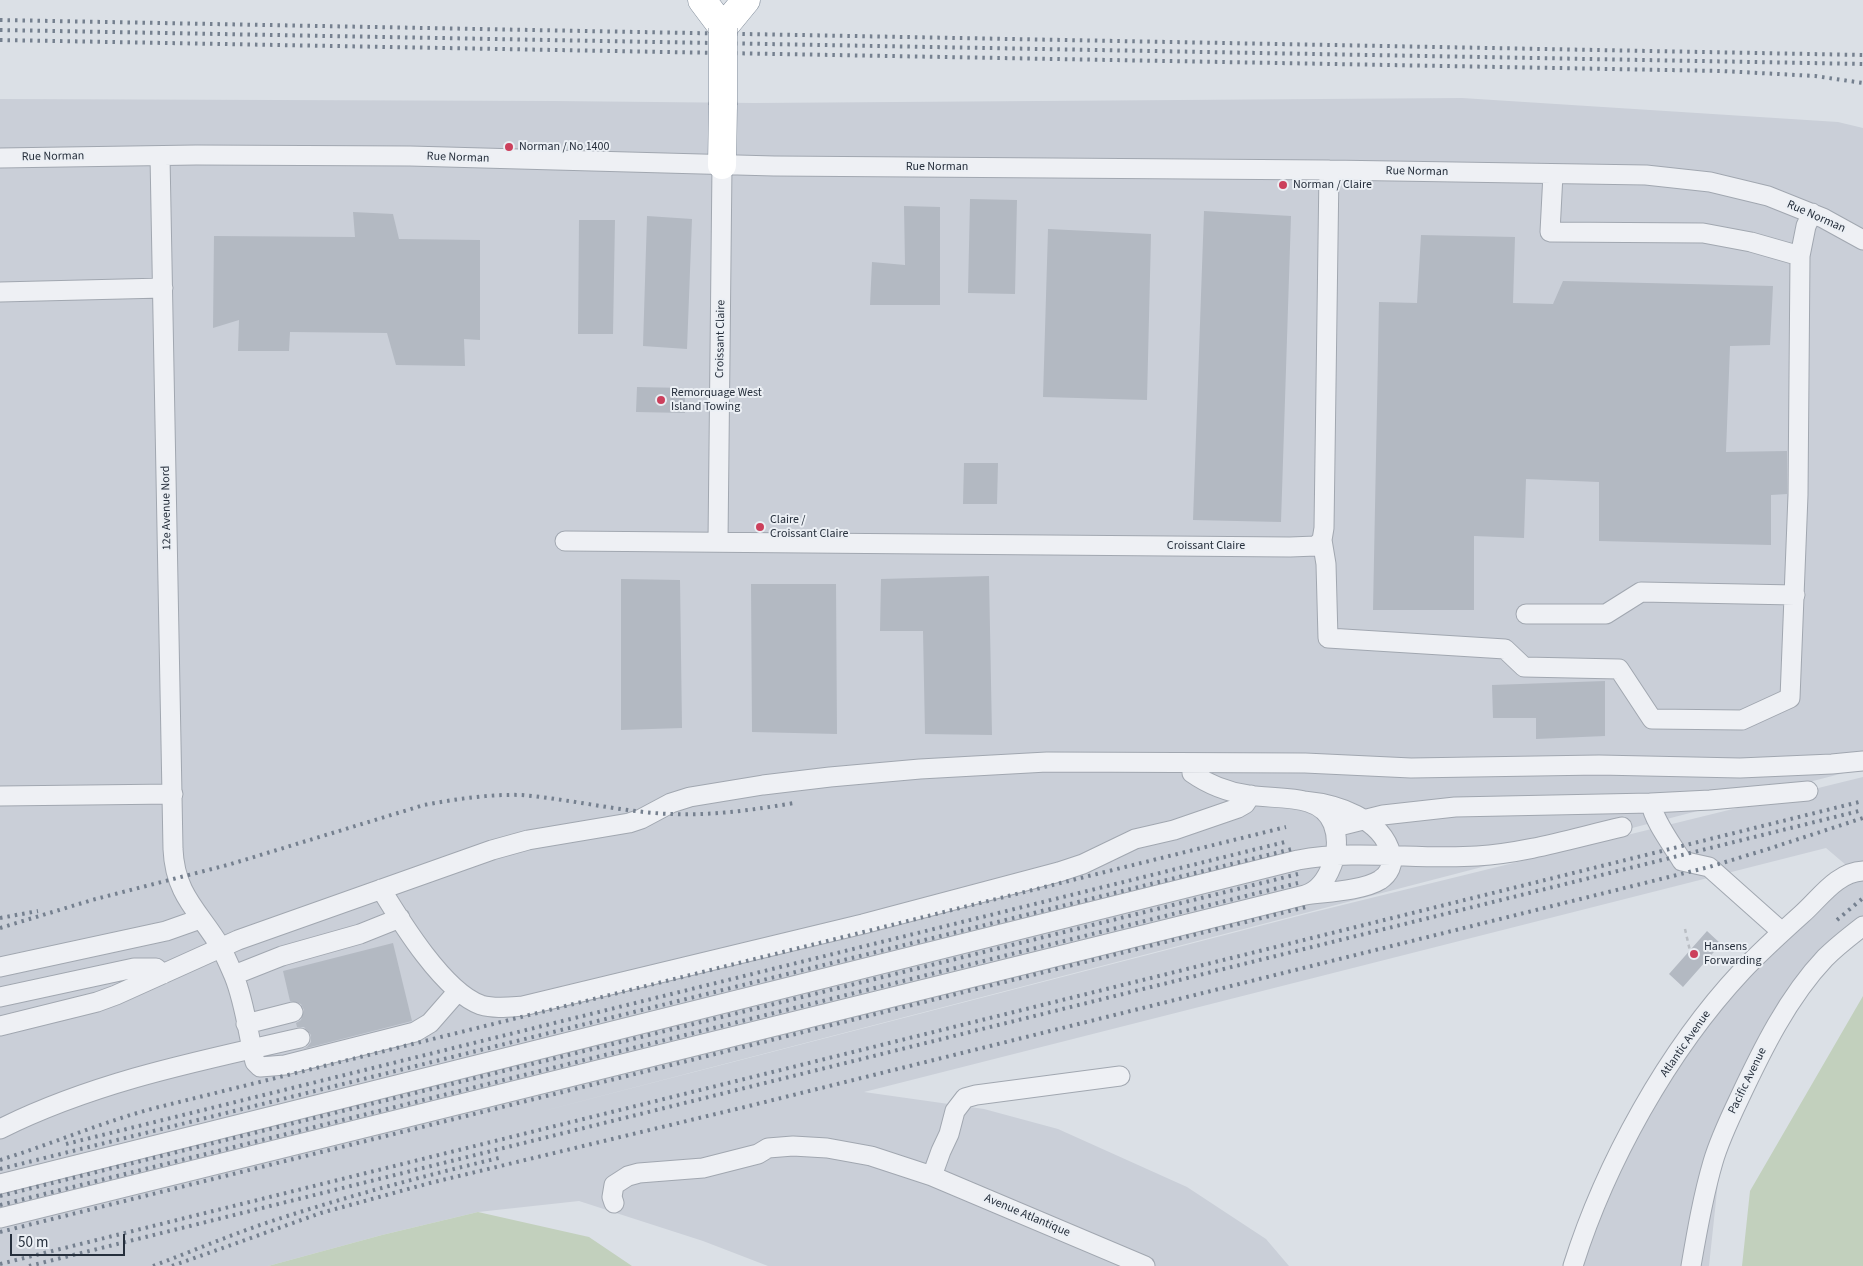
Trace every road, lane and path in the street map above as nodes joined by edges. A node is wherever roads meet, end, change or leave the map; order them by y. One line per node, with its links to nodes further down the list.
1 (746, 0): 2 (highway)
2 (718, 18): 5 (highway, bridge)
3 (160, 156): 4 (street, Rue Norman); 5 (street, Rue Norman); 11 (street, 12e Avenue Nord)
4 (0, 158)
5 (722, 165): 6 (street, Rue Norman); 15 (street, Croissant Claire)
6 (1329, 170): 7 (street, Rue Norman); 13 (street)
7 (1554, 174): 8 (street, Rue Norman); 10 (street)
8 (1812, 213): 9 (street, Rue Norman); 10 (street)
9 (1863, 240)
10 (1800, 256): 16 (street)
11 (162, 288): 12 (street); 21 (street, 12e Avenue Nord)
12 (0, 292)
13 (1322, 540): 15 (street, Croissant Claire); 16 (street)
14 (566, 541): 15 (street, Croissant Claire)
15 (718, 542)
16 (1795, 595): 17 (street)
17 (1526, 614)
18 (1863, 761): 19 (street)
19 (1192, 763): 22 (street); 32 (street)
20 (1808, 791): 25 (street)
21 (173, 794): 23 (street); 35 (street, 12e Avenue Nord)
22 (1251, 795): 24 (street); 44 (street)
23 (0, 796)
24 (1304, 800): 26 (street); 27 (street)
25 (1651, 803): 26 (street); 38 (street)
26 (1362, 819): 27 (street); 30 (street)
27 (1334, 826): 29 (street)
28 (1622, 827): 30 (street)
29 (1335, 855): 30 (street); 33 (street); 54 (street)
30 (1392, 856): 33 (street)
31 (1863, 872): 38 (street, Atlantic Avenue)
32 (382, 889): 34 (street); 39 (street)
33 (1305, 895): 56 (street)
34 (400, 918): 43 (street); 44 (street)
35 (200, 919): 39 (street, 12e Avenue Nord); 41 (street)
36 (1863, 926): 59 (street, Pacific Avenue)
37 (1685, 929): 40 (path)
38 (1782, 932): 58 (street, Atlantic Avenue)
39 (221, 948): 42 (street); 43 (street, 12e Avenue Nord)
40 (1690, 951)
41 (0, 968)
42 (163, 974): 45 (street); 48 (street)
43 (234, 975): 47 (street, 12e Avenue Nord)
44 (458, 991): 50 (street, 12e Avenue Nord)
45 (0, 997)
46 (293, 1012): 47 (street)
47 (246, 1024): 50 (street, 12e Avenue Nord)
48 (0, 1026)
49 (300, 1038): 50 (street)
50 (252, 1048): 52 (street)
51 (1120, 1076): 53 (street)
52 (0, 1128)
53 (932, 1176): 55 (street, Avenue Atlantique); 57 (street, Avenue Atlantique)
54 (0, 1184)
55 (614, 1203)
56 (0, 1218)
57 (1146, 1266)
58 (1573, 1266)
59 (1691, 1266)

